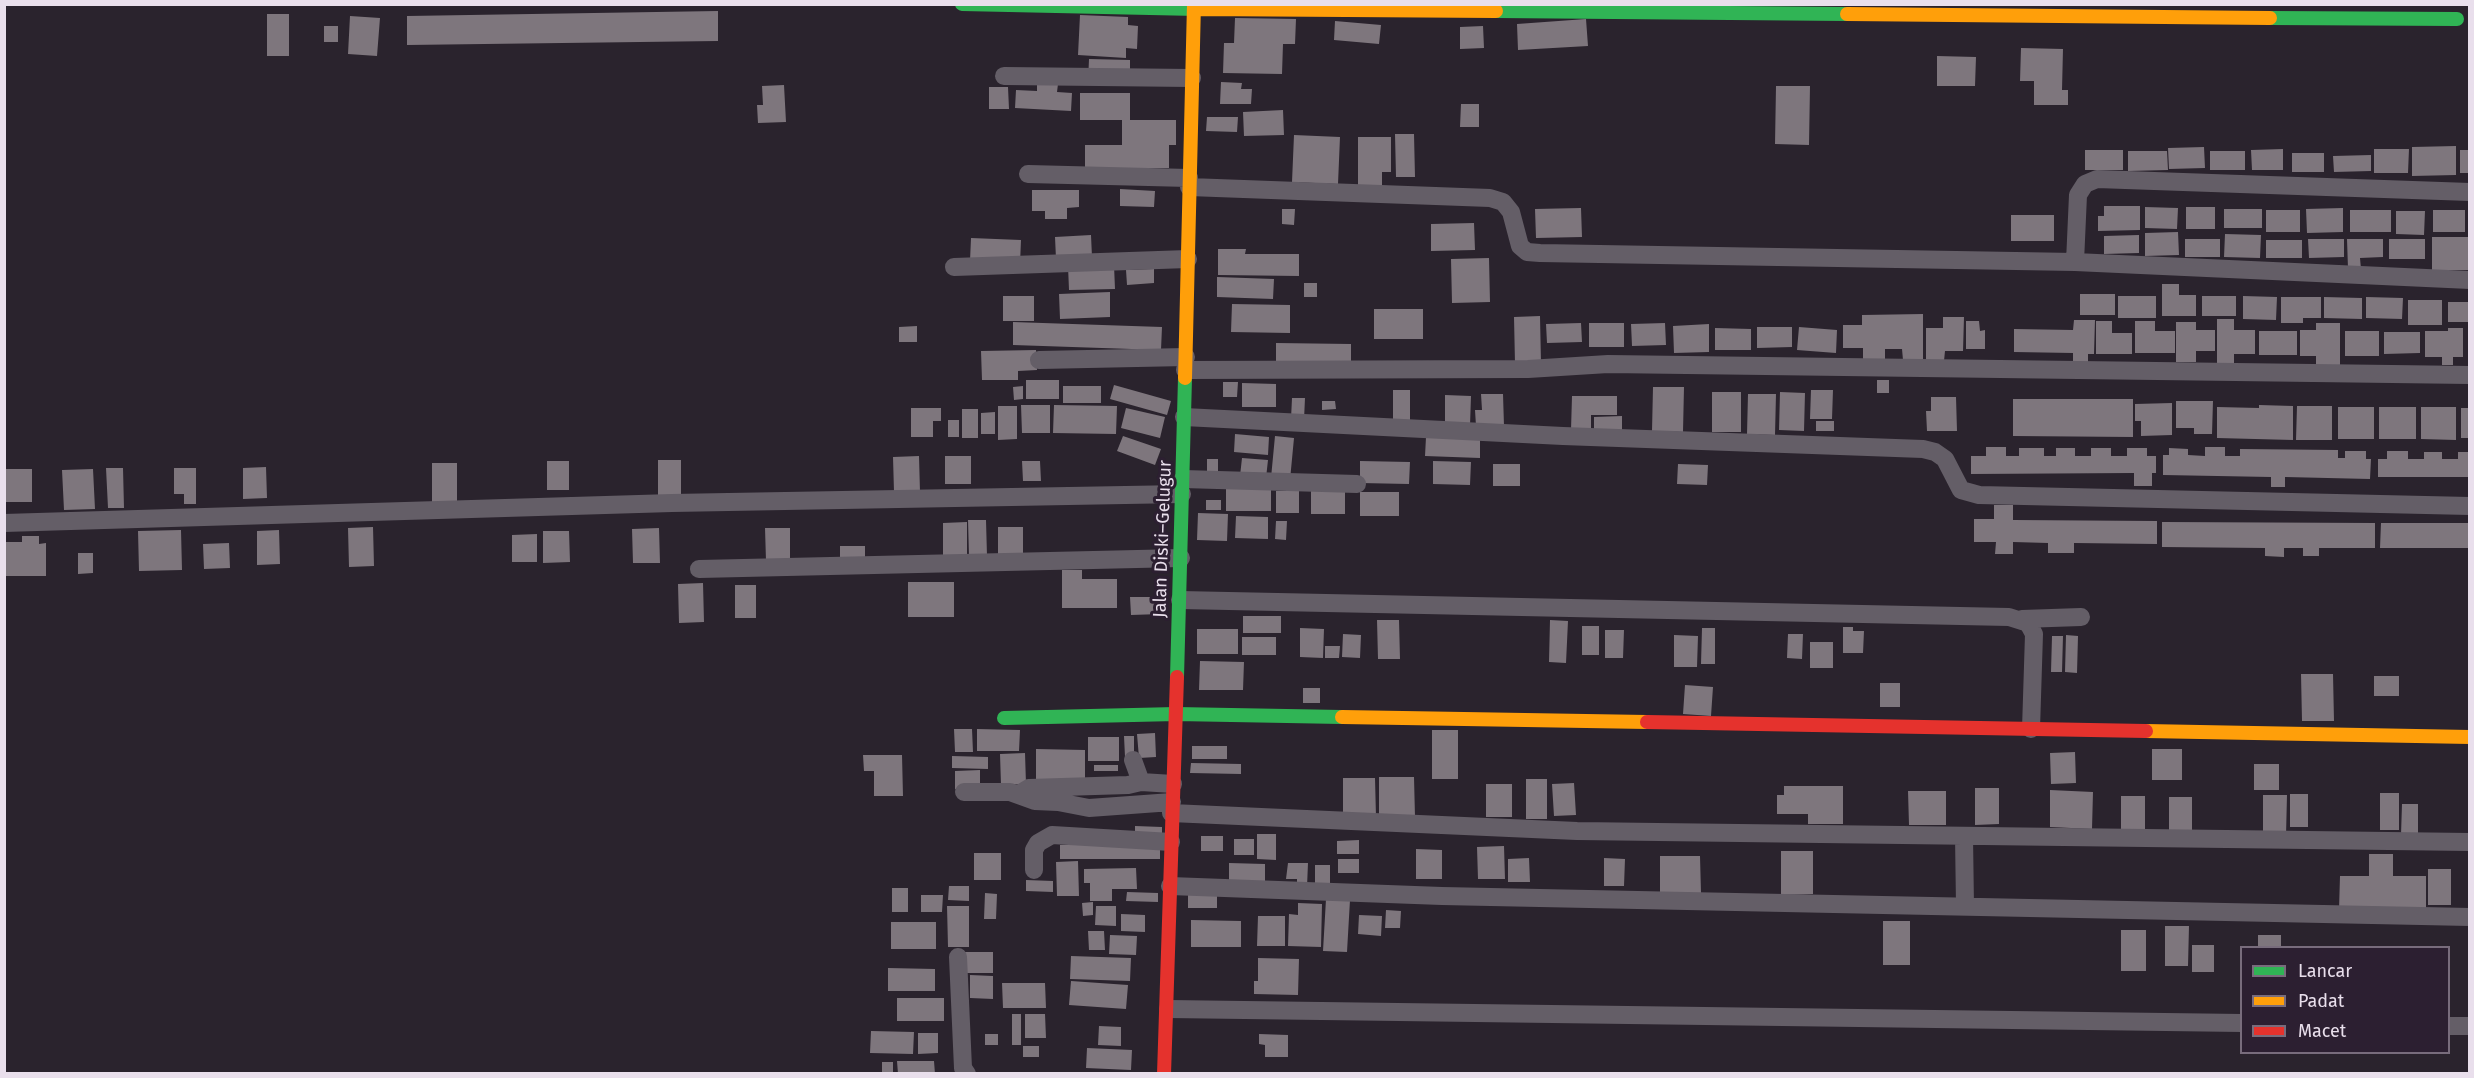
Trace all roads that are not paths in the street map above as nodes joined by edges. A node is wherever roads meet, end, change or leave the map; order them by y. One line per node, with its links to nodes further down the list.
1 (962, 4): 2 (street)
2 (1194, 7): 3 (street); 5 (street, Jalan Diski–Gelugur)
3 (2457, 19)
4 (1004, 76): 5 (street)
5 (1192, 78): 7 (street, Jalan Diski–Gelugur)
6 (1028, 174): 7 (street)
7 (1189, 182): 9 (street, Jalan Diski–Gelugur); 10 (street)
8 (2469, 192): 10 (street)
9 (1188, 258): 11 (street); 14 (street, Jalan Diski–Gelugur)
10 (2075, 262): 12 (street)
11 (954, 267)
12 (2469, 280)
13 (1039, 360): 14 (street)
14 (1185, 364): 15 (street); 16 (street, Jalan Diski–Gelugur)
15 (2469, 375)
16 (1184, 417): 18 (street, Jalan Diski–Gelugur); 19 (street)
17 (1357, 484): 18 (street)
18 (1182, 486): 20 (street); 21 (street, Jalan Diski–Gelugur)
19 (2469, 506)
20 (4, 523)
21 (1182, 558): 22 (street); 23 (street, Jalan Diski–Gelugur)
22 (699, 569)
23 (1180, 600): 25 (street); 26 (street, Jalan Diski–Gelugur)
24 (2081, 617): 25 (street)
25 (2022, 619): 28 (street)
26 (1176, 714): 27 (street); 28 (street); 34 (street, Jalan Diski–Gelugur)
27 (1004, 718)
28 (2031, 729): 29 (street)
29 (2469, 736)
30 (1134, 760): 31 (street)
31 (1144, 783): 33 (street); 34 (street); 35 (street)
32 (964, 792): 33 (street)
33 (1019, 794): 35 (street)
34 (1172, 800): 35 (street); 36 (street); 37 (street, Jalan Diski–Gelugur)
35 (1150, 804)
36 (1964, 836): 38 (street); 41 (street)
37 (1171, 842): 39 (street); 40 (street, Jalan Diski–Gelugur)
38 (2469, 842)
39 (1034, 870)
40 (1170, 885): 41 (street); 44 (street, Jalan Diski–Gelugur)
41 (1965, 906): 42 (street)
42 (2469, 917)
43 (958, 957): 48 (street)
44 (1168, 1009): 45 (street); 49 (street, Jalan Diski–Gelugur)
45 (2240, 1023)
46 (2450, 1026): 47 (street)
47 (2469, 1026)
48 (968, 1074)
49 (1164, 1074)

